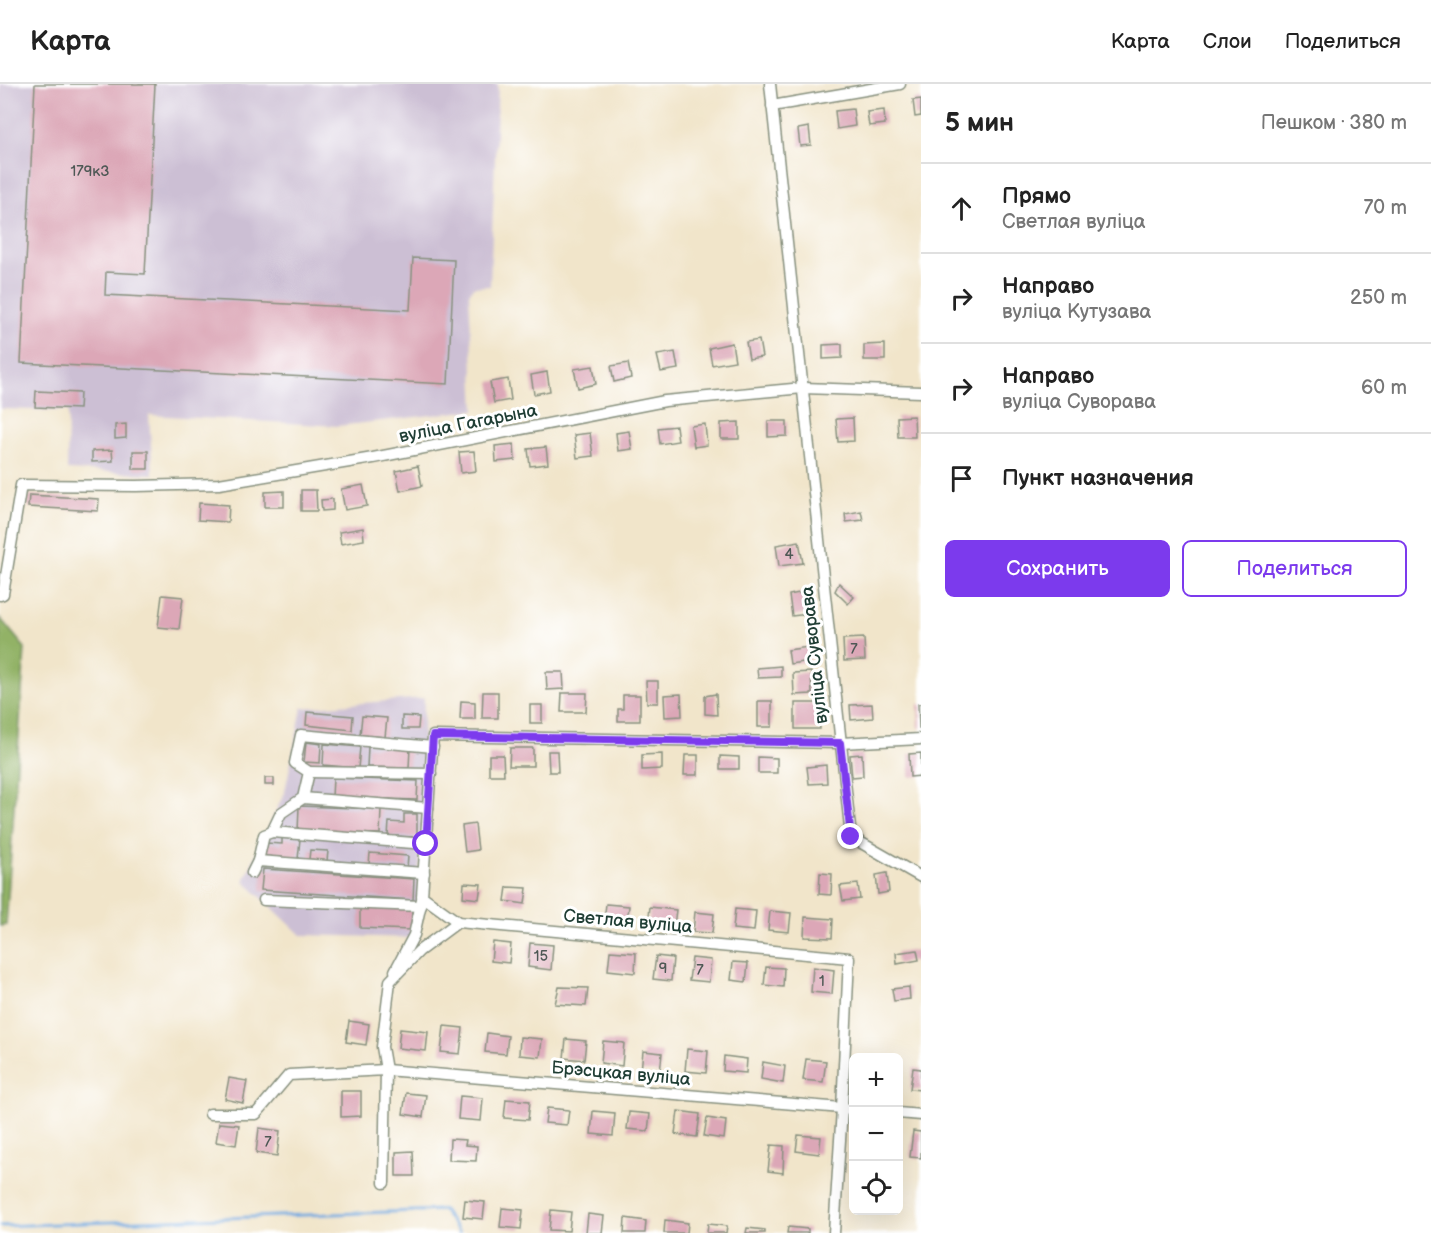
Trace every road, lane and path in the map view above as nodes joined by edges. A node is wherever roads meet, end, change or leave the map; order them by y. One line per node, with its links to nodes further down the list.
1 (770, 84): 4 (street, вуліца Суворава)
2 (900, 84): 3 (street)
3 (843, 88): 4 (street)
4 (772, 106): 5 (street, вуліца Суворава)
5 (803, 388): 6 (street, вуліца Гагарына); 7 (street, вуліца Гагарына); 10 (street, вуліца Суворава)
6 (921, 392)
7 (0, 595)
8 (921, 739): 10 (street)
9 (433, 741): 10 (street); 11 (street); 12 (street)
10 (840, 743): 20 (street, вуліца Суворава)
11 (309, 772): 12 (street); 13 (street)
12 (431, 774): 14 (street)
13 (303, 798): 14 (street); 15 (street)
14 (428, 808): 16 (street)
15 (272, 832): 16 (street); 17 (street)
16 (426, 844): 19 (street)
17 (258, 861): 18 (street); 19 (street)
18 (252, 873)
19 (424, 873): 22 (street)
20 (921, 877)
21 (264, 900): 22 (street)
22 (422, 901): 23 (street); 24 (street)
23 (458, 922): 24 (street); 26 (street, Светлая вуліца)
24 (390, 981): 25 (street)
25 (386, 1070): 26 (street, Брэсцкая вуліца); 28 (street, Брэсцкая вуліца); 30 (street)
26 (848, 1109): 31 (street)
27 (903, 1113): 29 (street)
28 (210, 1114)
29 (921, 1115)
30 (384, 1183)
31 (834, 1233)

